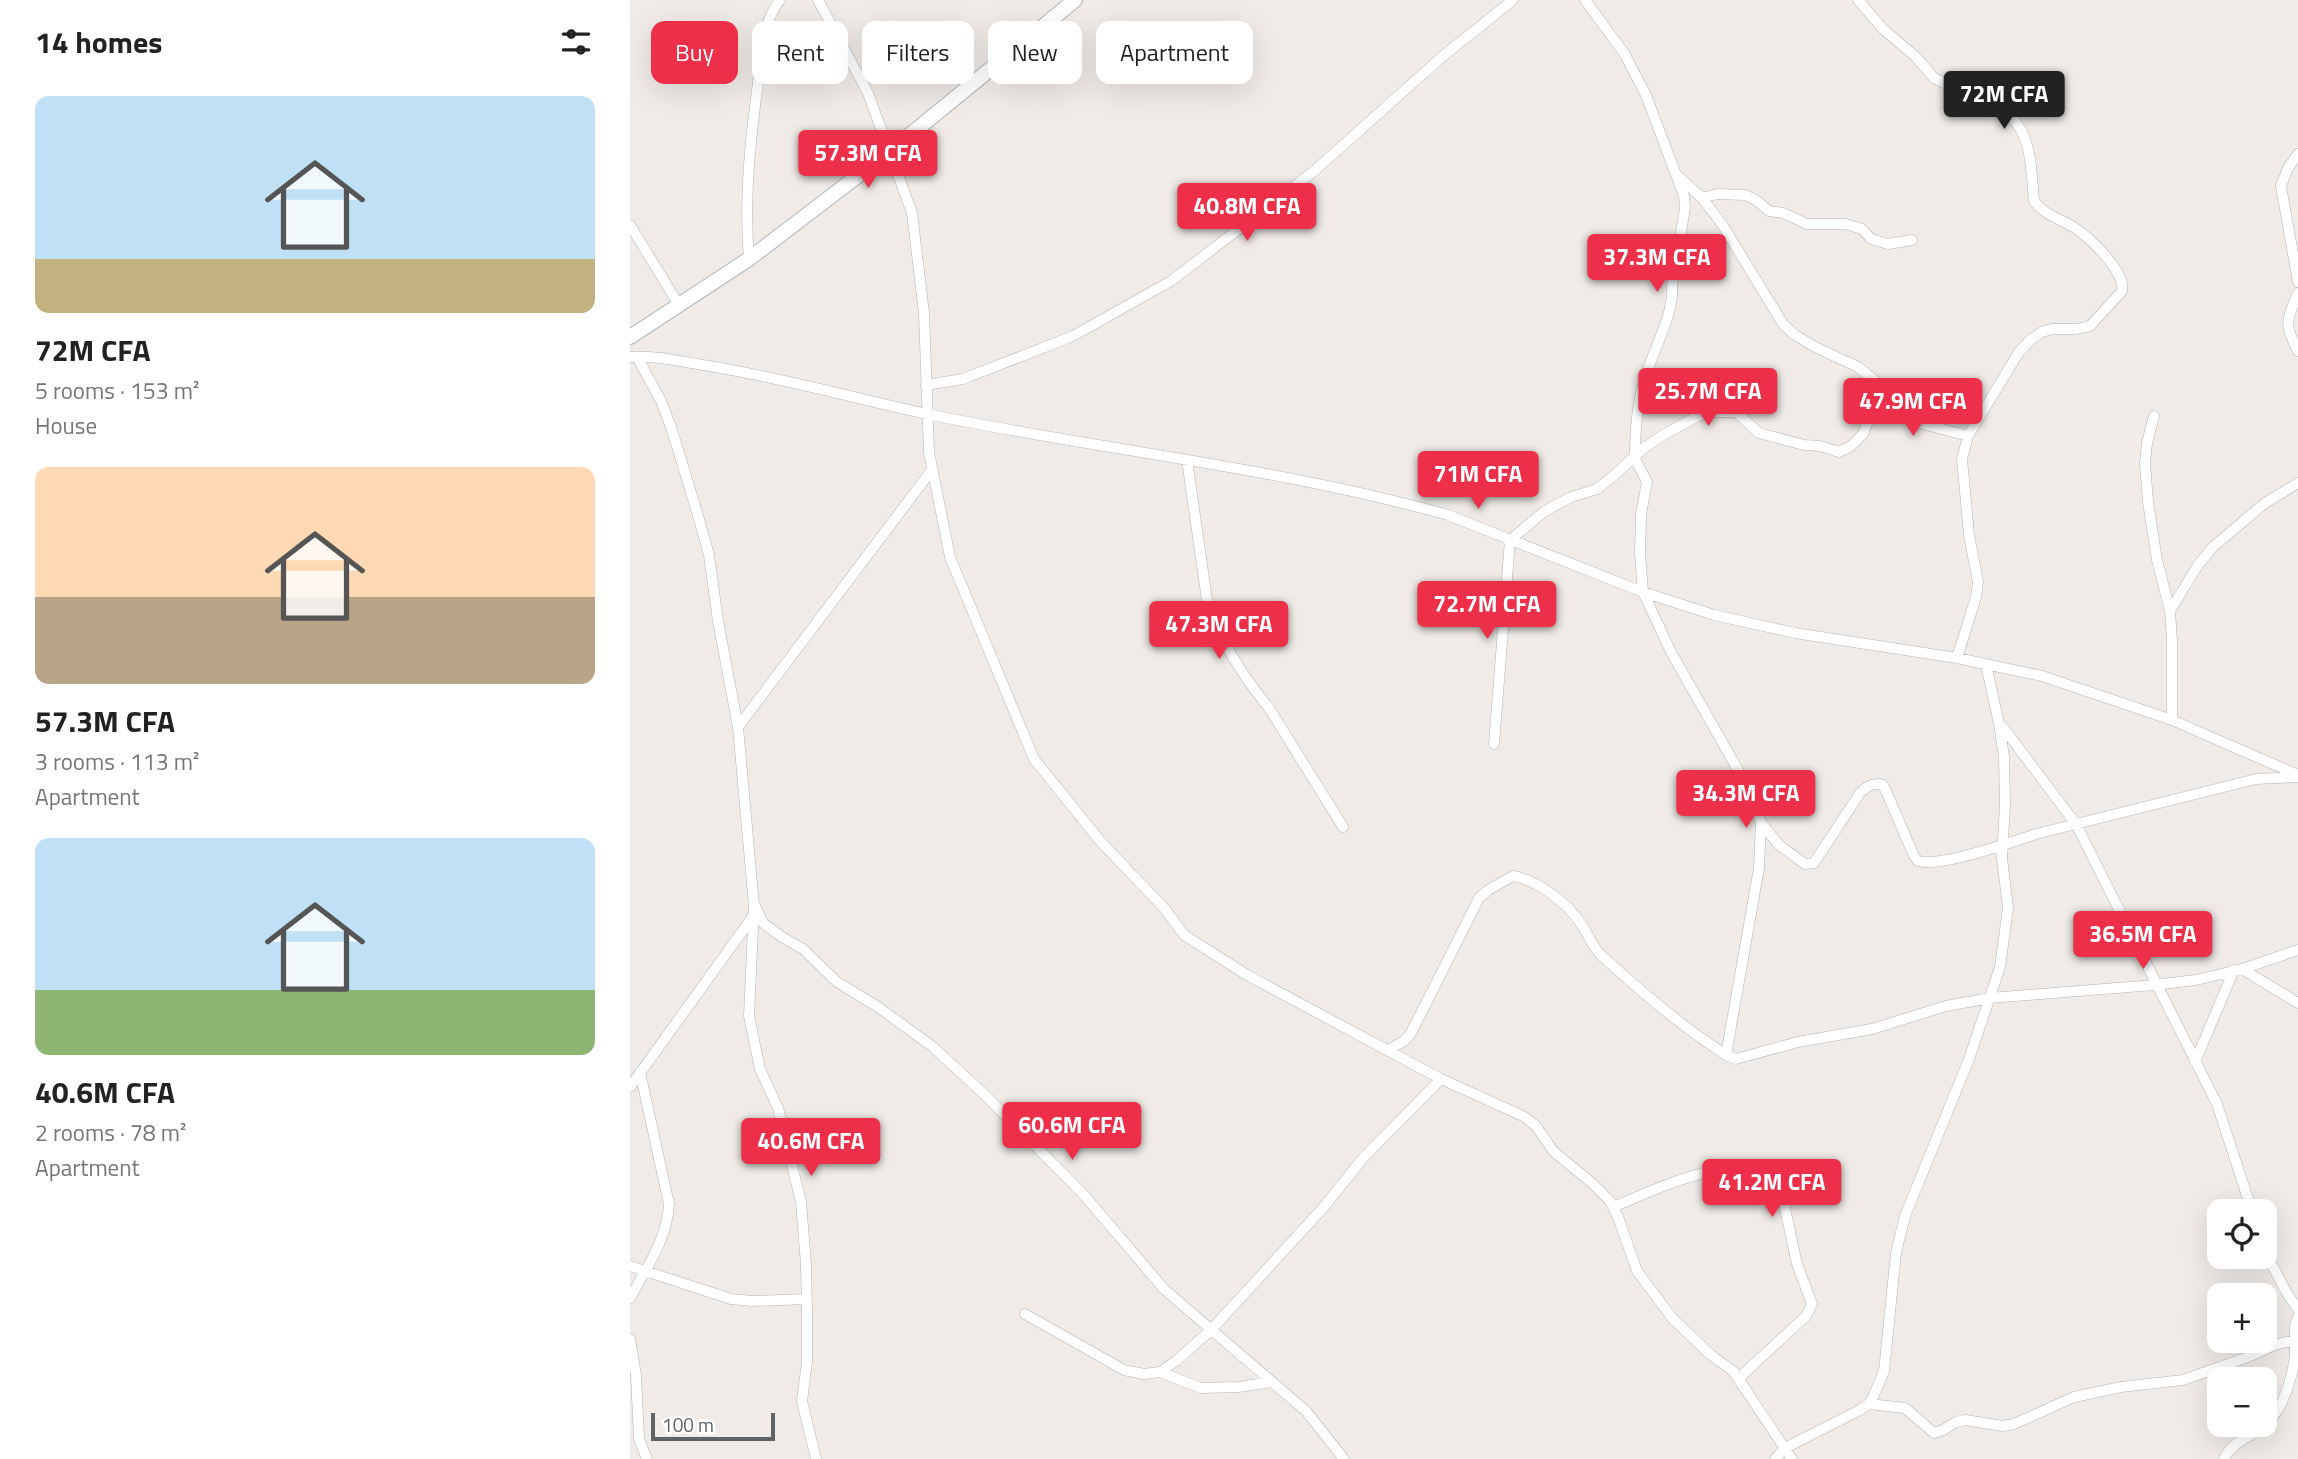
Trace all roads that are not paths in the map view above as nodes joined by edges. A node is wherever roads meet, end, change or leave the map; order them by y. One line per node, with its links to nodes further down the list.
1 (780, 0): 13 (street)
2 (818, 0): 7 (street)
3 (1075, 0): 7 (street)
4 (1513, 0): 20 (street)
5 (1585, 0): 9 (street)
6 (1858, 0): 24 (street)
7 (889, 152): 13 (street); 20 (street)
8 (2298, 154): 14 (street)
9 (1678, 176): 10 (street); 25 (street)
10 (1702, 198): 12 (street); 21 (street)
11 (630, 225): 16 (street)
12 (1912, 240)
13 (749, 259): 16 (street)
14 (2298, 282)
15 (2298, 293): 18 (street)
16 (679, 305): 17 (street)
17 (630, 337)
18 (2298, 351)
19 (634, 357): 22 (street); 36 (street)
20 (926, 384): 22 (street)
21 (1877, 399): 24 (street); 25 (street)
22 (927, 414): 26 (street); 27 (street)
23 (2154, 416): 31 (street)
24 (1968, 436): 32 (street)
25 (1635, 456): 29 (street); 30 (street)
26 (1187, 460): 29 (street); 41 (street)
27 (931, 471): 36 (street); 49 (street)
28 (2298, 482): 31 (street)
29 (1510, 540): 30 (street); 37 (street)
30 (1643, 592): 32 (street); 39 (street)
31 (2169, 611): 34 (street)
32 (1957, 658): 33 (street)
33 (1986, 664): 34 (street); 35 (street)
34 (2172, 720): 38 (street)
35 (1999, 724): 40 (street); 42 (street)
36 (738, 727): 43 (street)
37 (1494, 744)
38 (2298, 776): 40 (street)
39 (1761, 822): 42 (street); 50 (street)
40 (2076, 824): 42 (street); 46 (street)
41 (1343, 827)
42 (2003, 845): 47 (street)
43 (754, 910): 52 (street); 61 (street); 65 (street)
44 (2298, 950): 45 (street)
45 (2238, 970): 46 (street); 48 (street); 51 (street)
46 (2158, 985): 47 (street); 51 (street)
47 (1990, 998): 50 (street); 71 (street)
48 (2298, 1003)
49 (1388, 1050): 50 (street); 53 (street)
50 (1726, 1055)
51 (2195, 1062): 55 (street)
52 (640, 1072): 54 (street); 59 (street)
53 (1441, 1079): 56 (street); 65 (street)
54 (630, 1087)
55 (2248, 1199)
56 (1613, 1207): 69 (street); 69 (street)
57 (630, 1265): 59 (street)
58 (2274, 1269): 62 (street)
59 (645, 1270): 60 (street); 61 (street)
60 (630, 1298)
61 (807, 1299): 73 (street)
62 (2298, 1309)
63 (1025, 1314): 68 (street)
64 (2298, 1317): 67 (street)
65 (1211, 1330): 68 (street); 70 (street)
66 (630, 1339): 74 (street)
67 (2296, 1340): 71 (street); 78 (street)
68 (1160, 1372): 70 (street)
69 (1739, 1378): 72 (street)
70 (1272, 1382): 75 (street)
71 (1869, 1404): 72 (street)
72 (1785, 1448): 76 (street); 77 (street)
73 (815, 1458)
74 (647, 1459)
75 (1344, 1459)
76 (1775, 1459)
77 (1792, 1459)
78 (2224, 1459)

